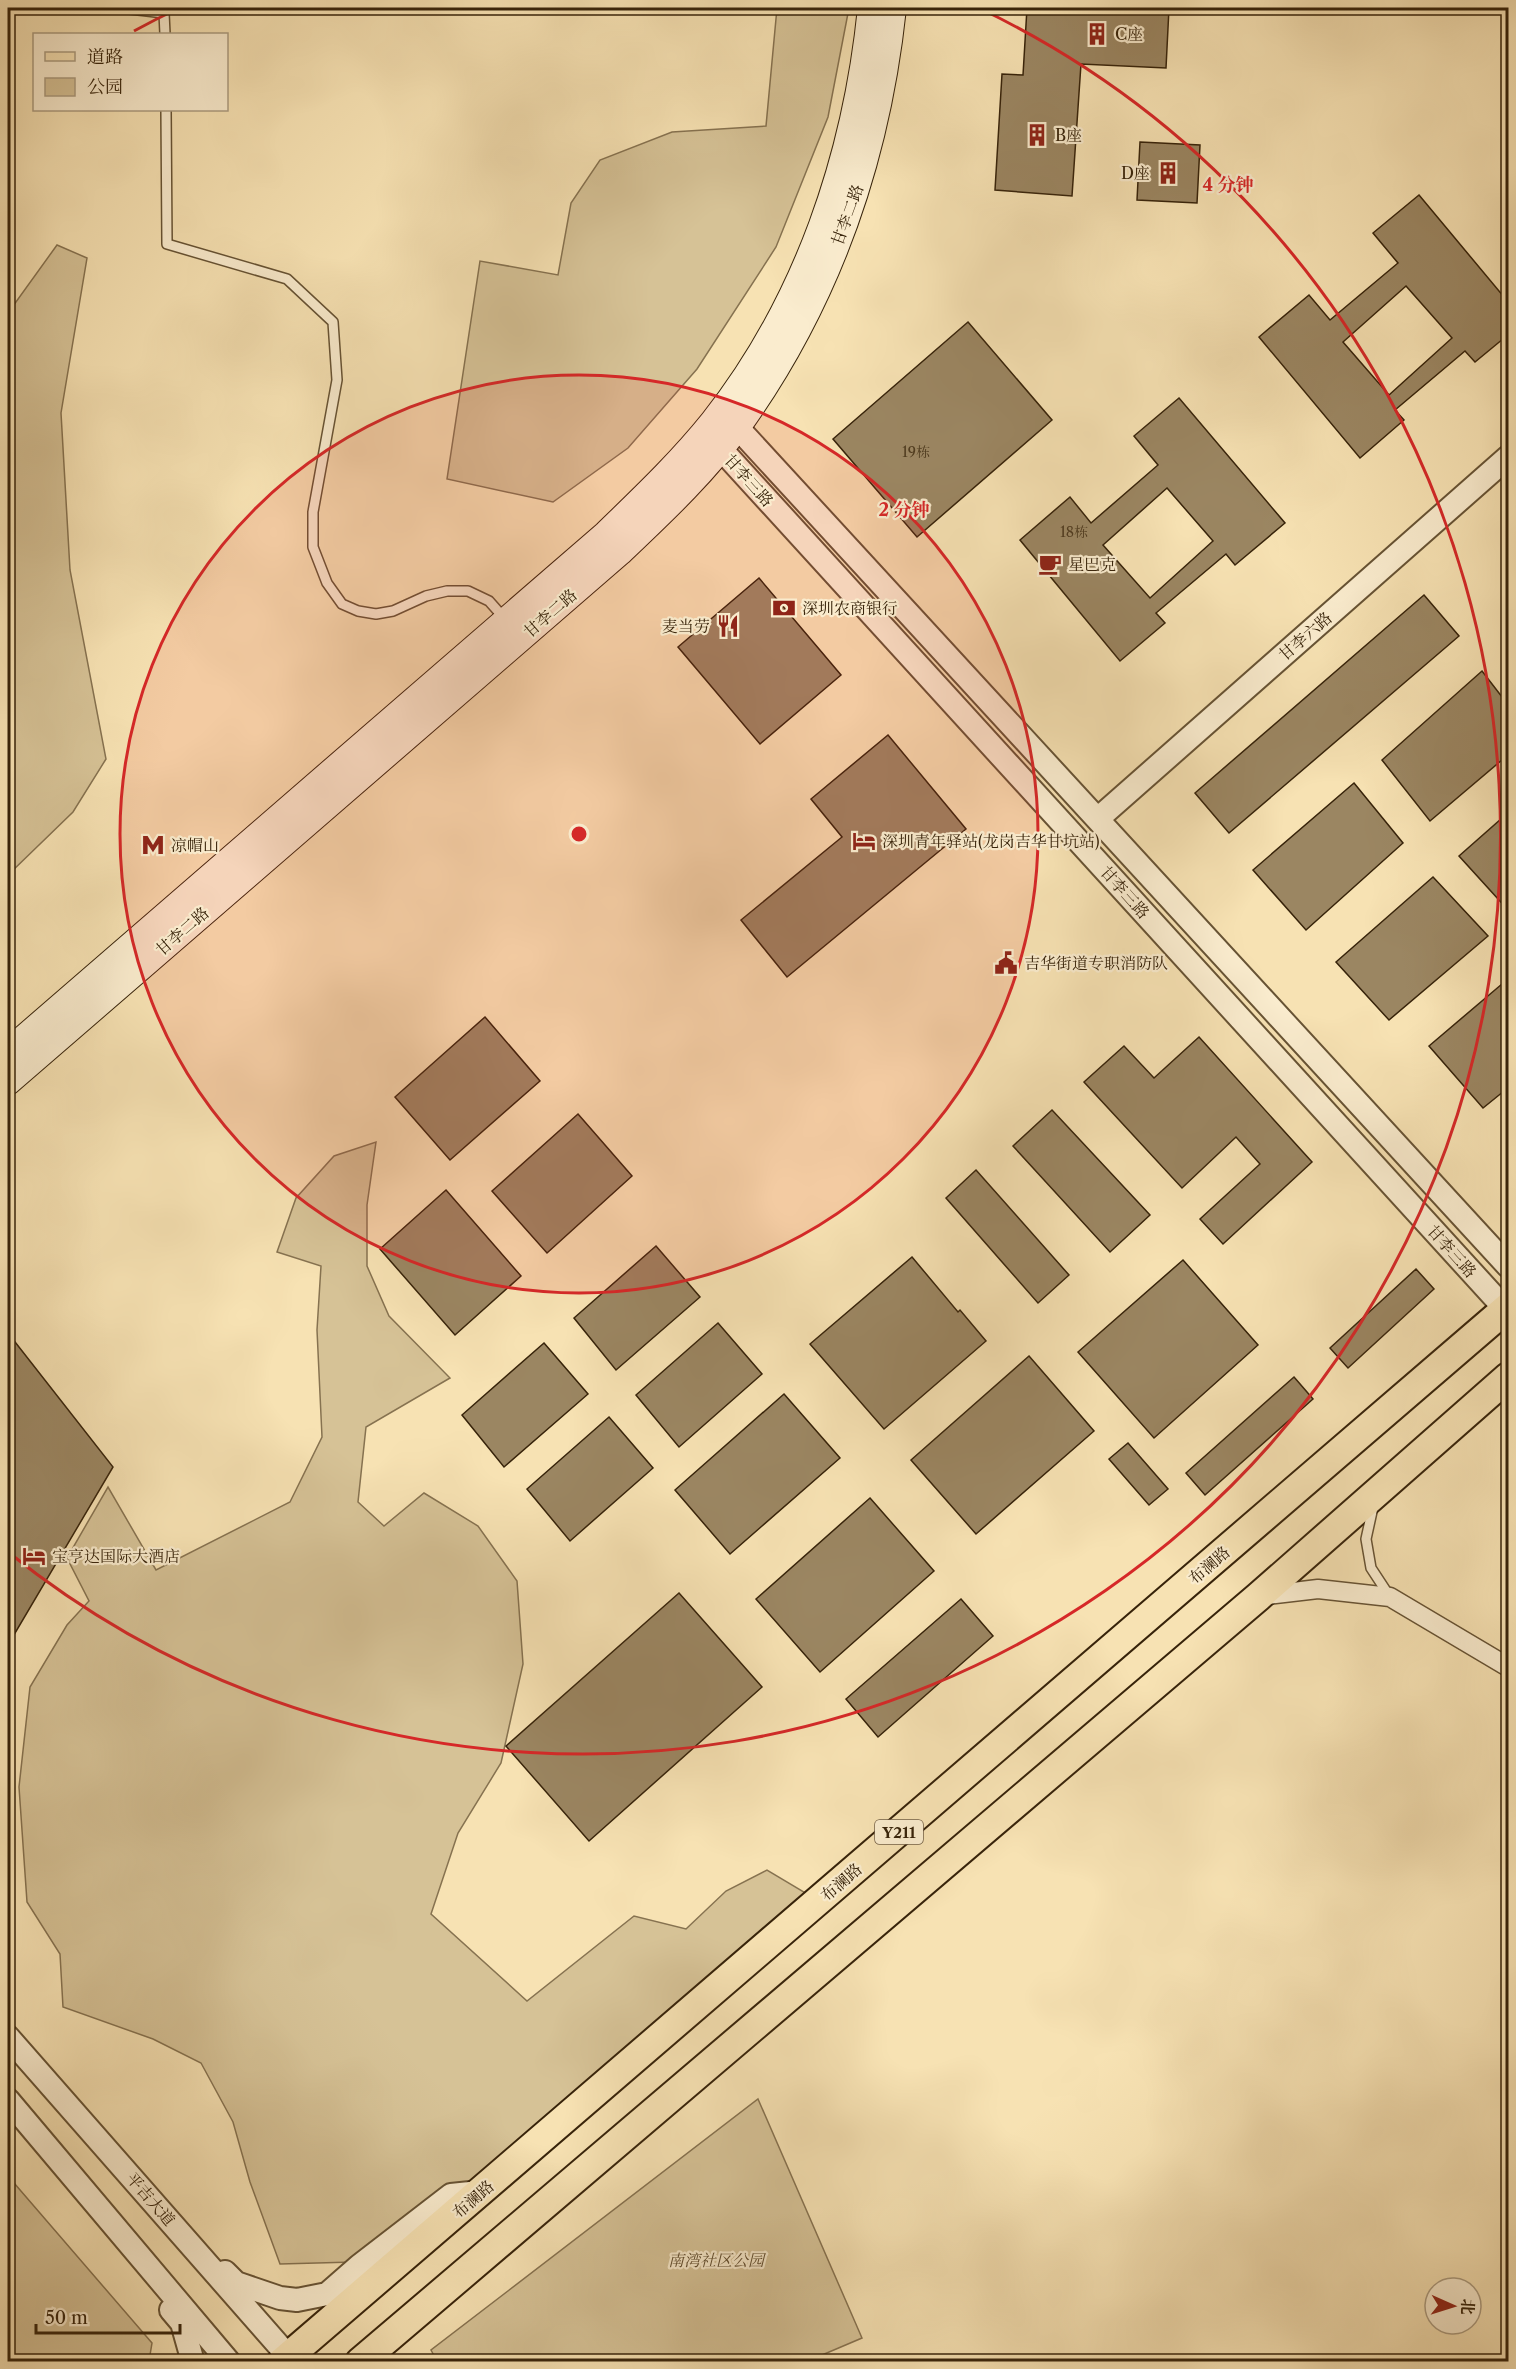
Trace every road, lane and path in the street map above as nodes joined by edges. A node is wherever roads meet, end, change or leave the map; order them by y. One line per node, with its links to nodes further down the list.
1 (121, 8): 4 (lane)
2 (871, 8): 6 (main road, 甘李二路)
3 (893, 8): 7 (main road, 甘李二路)
4 (165, 33)
5 (166, 111): 10 (lane)
6 (713, 422): 7 (street, 甘李三路); 8 (street, 甘李三路); 10 (main road, 甘李二路)
7 (738, 427): 8 (main road, 甘李二路); 14 (street, 甘李三路)
8 (720, 448): 13 (main road, 甘李二路); 15 (street, 甘李三路)
9 (1509, 457): 11 (street, 甘李六路)
10 (506, 620): 12 (main road, 甘李二路)
11 (1101, 816)
12 (8, 1052)
13 (8, 1082)
14 (1509, 1266)
15 (1507, 1310): 23 (main road, 布澜路 / Y211)
16 (1509, 1377): 17 (main road)
17 (1382, 1487): 18 (main road); 19 (lane)
18 (1258, 1597): 19 (street); 26 (main road)
19 (1390, 1597): 20 (street)
20 (1509, 1666)
21 (8, 2037): 24 (street, 平吉大道)
22 (8, 2100): 25 (street)
23 (480, 2192): 24 (street); 27 (main road, 布澜路 / Y211)
24 (180, 2232): 27 (street, 平吉大道)
25 (123, 2236): 28 (street); 29 (street)
26 (459, 2277): 30 (main road); 31 (main road)
27 (288, 2360)
28 (193, 2361)
29 (229, 2361)
30 (360, 2361)
31 (391, 2361)

